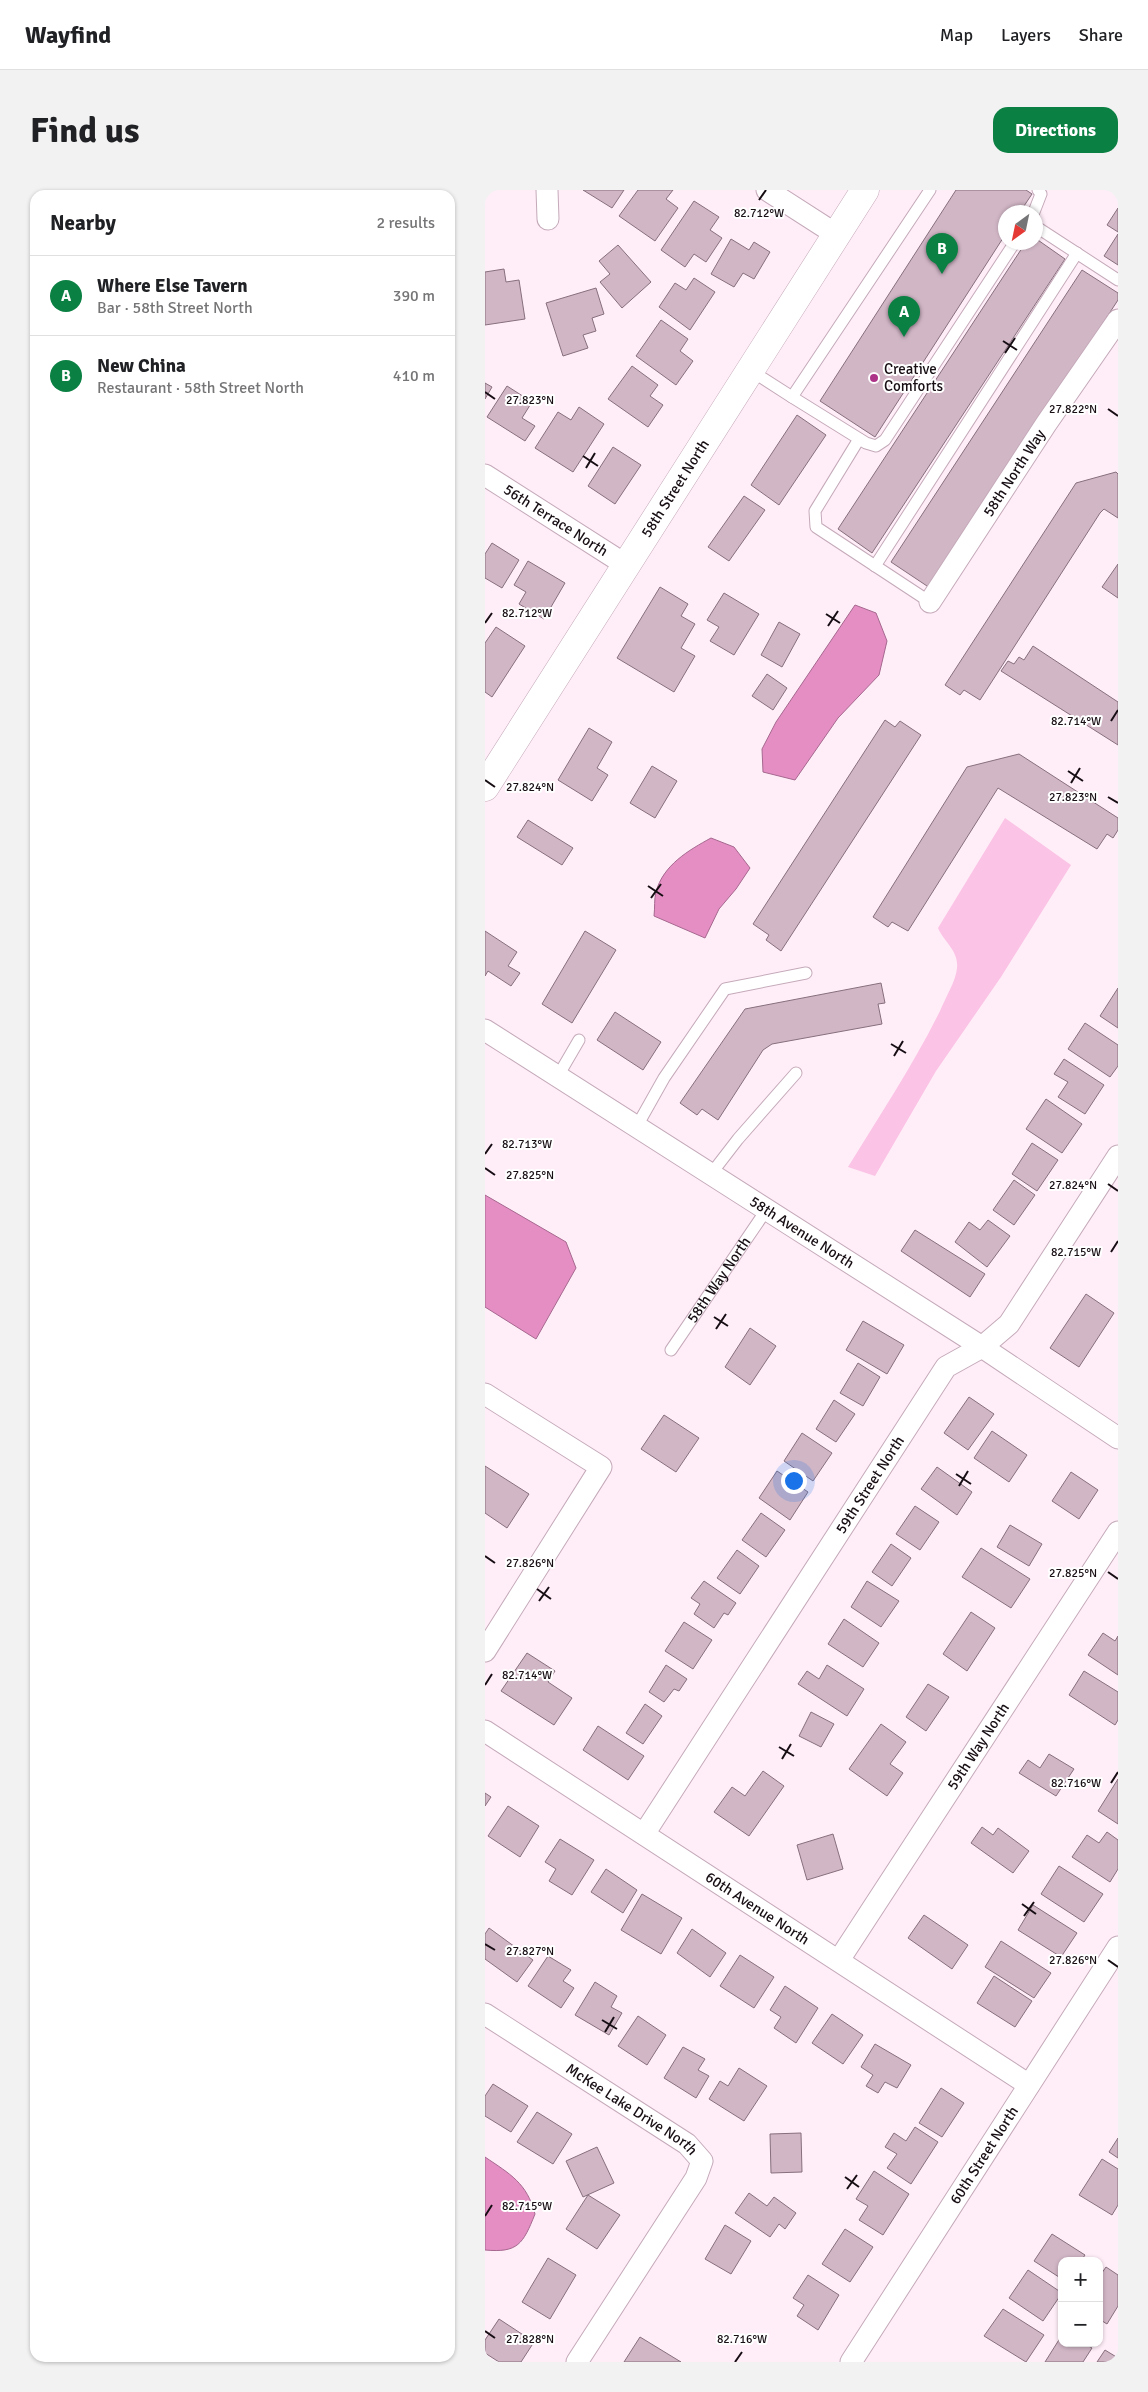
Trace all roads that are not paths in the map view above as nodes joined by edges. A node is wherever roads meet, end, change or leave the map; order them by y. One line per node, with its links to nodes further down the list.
1 (547, 190): 7 (street)
2 (767, 190): 9 (street)
3 (865, 190): 9 (street, 58th Street North)
4 (929, 190): 15 (lane)
5 (1038, 190): 6 (lane)
6 (1037, 205)
7 (548, 219)
8 (1043, 231): 11 (lane)
9 (837, 236): 14 (street, 58th Street North)
10 (1010, 250): 16 (lane)
11 (1077, 253): 12 (lane); 19 (lane)
12 (1118, 280)
13 (1118, 320): 20 (street, 58th North Way)
14 (751, 370): 15 (lane); 18 (street, 58th Street North)
15 (792, 397): 16 (lane)
16 (859, 439): 19 (lane)
17 (485, 475): 18 (street, 56th Terrace North)
18 (625, 565): 21 (street, 58th Street North)
19 (875, 566): 20 (lane)
20 (930, 602)
21 (492, 759): 22 (street, 58th Street North)
22 (485, 787)
23 (806, 972): 28 (lane)
24 (485, 1030): 27 (street, 58th Avenue North)
25 (579, 1040): 27 (lane)
26 (796, 1073): 30 (lane)
27 (558, 1076): 28 (street, 58th Avenue North)
28 (637, 1126): 30 (street, 58th Avenue North)
29 (1118, 1156): 32 (street, 59th Street North)
30 (711, 1174): 31 (street, 58th Avenue North)
31 (767, 1210): 32 (street, 58th Avenue North); 33 (lane, 58th Way North)
32 (982, 1347): 35 (street, 58th Avenue North); 39 (street, 59th Street North)
33 (671, 1350)
34 (485, 1394): 37 (street)
35 (1118, 1438)
36 (1118, 1532): 41 (street, 59th Way North)
37 (485, 1651)
38 (485, 1731): 39 (street, 60th Avenue North)
39 (644, 1834): 41 (street, 60th Avenue North)
40 (1118, 1947): 43 (street, 60th Street North)
41 (839, 1960): 43 (street, 60th Avenue North)
42 (485, 2014): 44 (street, McKee Lake Drive North)
43 (1029, 2085): 45 (street, 60th Street North)
44 (577, 2362)
45 (851, 2362)

